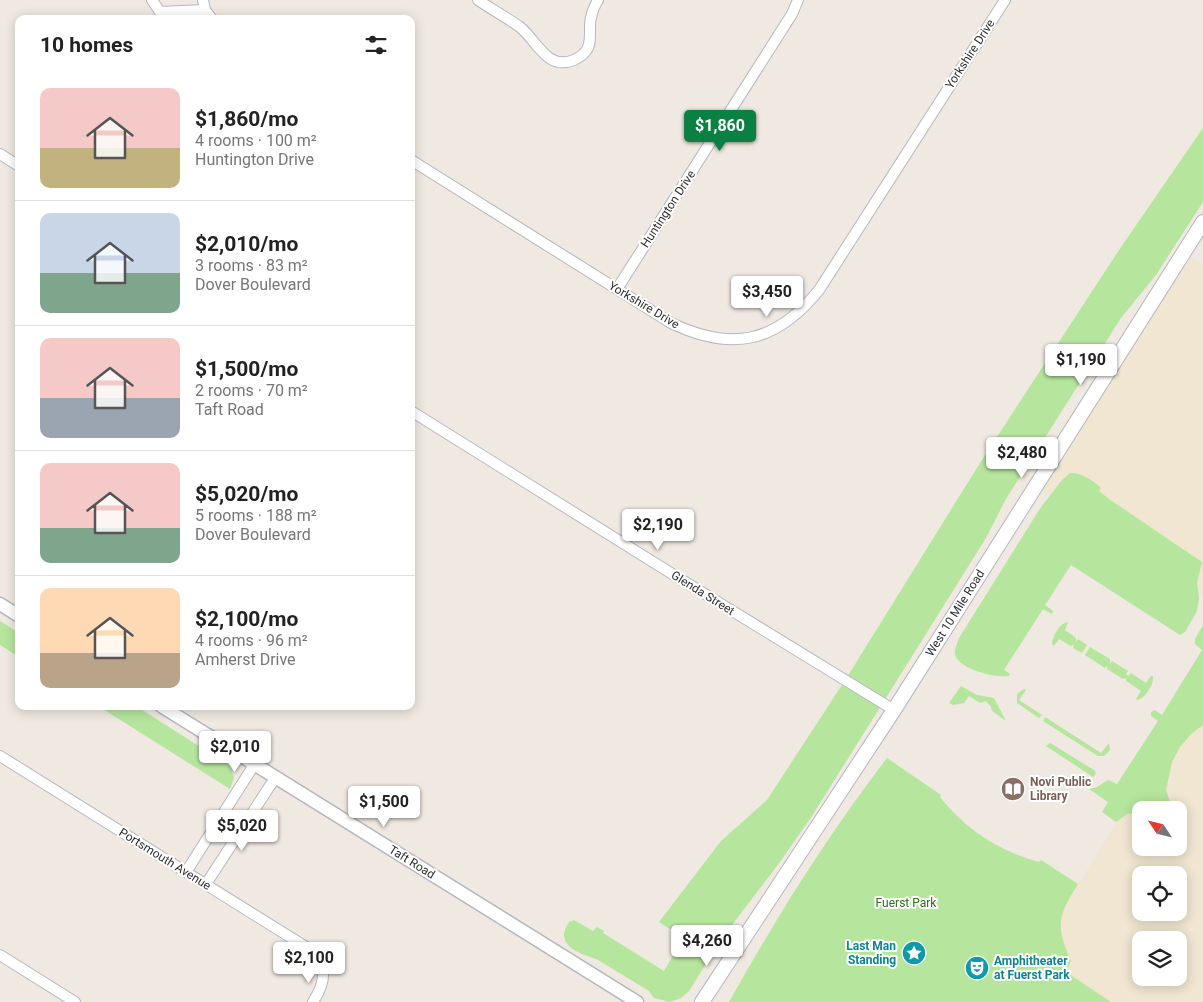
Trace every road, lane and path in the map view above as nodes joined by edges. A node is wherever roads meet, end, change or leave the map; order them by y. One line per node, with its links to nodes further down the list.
1 (152, 0): 6 (street)
2 (478, 0): 3 (street)
3 (598, 0)
4 (798, 0): 12 (street, Huntington Drive)
5 (1005, 0): 12 (street, Yorkshire Drive)
6 (204, 5)
7 (0, 154): 8 (street)
8 (15, 163)
9 (415, 163): 12 (street, Yorkshire Drive)
10 (1203, 222): 11 (main road, West 10 Mile Road)
11 (1199, 238): 17 (main road, West 10 Mile Road)
12 (616, 290)
13 (415, 413): 17 (street, Glenda Street)
14 (0, 604): 15 (street)
15 (15, 613)
16 (167, 710): 19 (street, Taft Road)
17 (894, 710): 27 (main road, West 10 Mile Road)
18 (0, 756): 21 (street, Portsmouth Avenue)
19 (254, 765): 20 (street, Taft Road); 21 (street)
20 (275, 778): 22 (street); 26 (street, Taft Road)
21 (186, 872): 22 (street, Portsmouth Avenue)
22 (206, 884): 25 (street, Portsmouth Avenue)
23 (0, 955): 24 (street)
24 (76, 1002)
25 (313, 1002)
26 (637, 1002)
27 (702, 1002)

